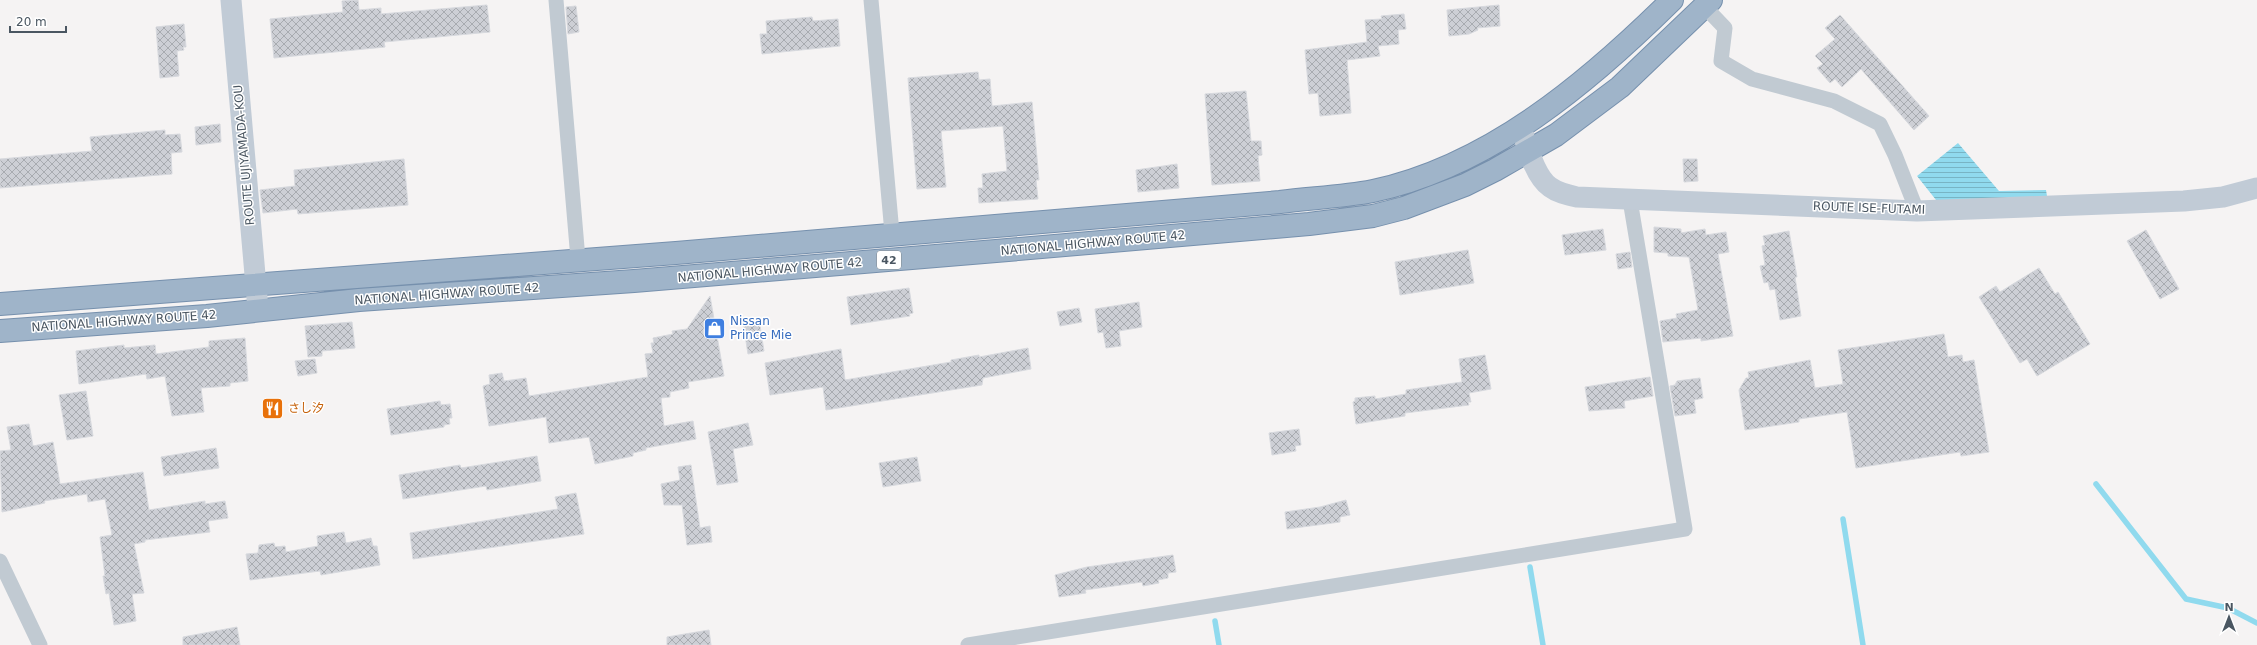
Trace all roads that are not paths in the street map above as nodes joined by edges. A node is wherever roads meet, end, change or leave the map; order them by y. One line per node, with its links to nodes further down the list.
1 (231, 0): 13 (main road, ROUTE UJIYAMADA-KOU)
2 (556, 0): 12 (street)
3 (871, 0): 11 (street)
4 (1672, 0): 6 (highway, NATIONAL HIGHWAY ROUTE 42 / 42)
5 (1707, 3): 7 (highway, NATIONAL HIGHWAY ROUTE 42 / 42); 10 (street)
6 (1521, 127): 7 (main road, ROUTE ISE-FUTAMI); 11 (highway, NATIONAL HIGHWAY ROUTE 42 / 42)
7 (1528, 150): 9 (main road, ROUTE ISE-FUTAMI); 15 (highway, NATIONAL HIGHWAY ROUTE 42 / 42)
8 (2257, 188): 10 (main road, ROUTE ISE-FUTAMI)
9 (1630, 200): 10 (main road, ROUTE ISE-FUTAMI); 19 (street)
10 (1917, 211)
11 (892, 233): 12 (highway, NATIONAL HIGHWAY ROUTE 42 / 42)
12 (578, 259): 13 (highway, NATIONAL HIGHWAY ROUTE 42 / 42)
13 (256, 284): 14 (highway, NATIONAL HIGHWAY ROUTE 42 / 42); 15 (main road, ROUTE UJIYAMADA-KOU)
14 (0, 304)
15 (258, 309): 16 (highway, NATIONAL HIGHWAY ROUTE 42 / 42)
16 (0, 331)
17 (0, 561): 18 (street)
18 (40, 645)
19 (968, 645)

